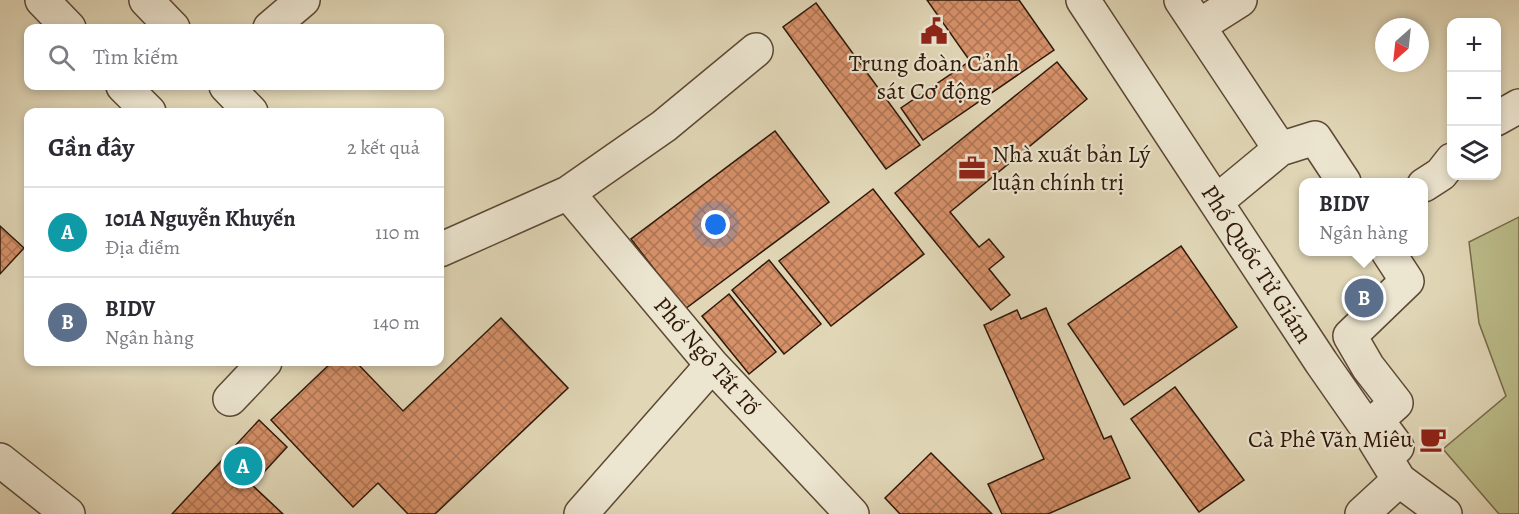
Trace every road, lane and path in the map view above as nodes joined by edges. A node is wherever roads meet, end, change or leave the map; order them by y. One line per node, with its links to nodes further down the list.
1 (42, 0): 7 (street)
2 (146, 0): 8 (street)
3 (303, 0): 9 (street)
4 (1083, 0): 22 (street, Phố Quốc Tử Giám)
5 (1240, 0): 6 (street)
6 (1190, 13): 17 (street)
7 (65, 24)
8 (168, 24)
9 (275, 24)
10 (756, 50): 21 (street)
11 (127, 90): 14 (street)
12 (230, 90): 15 (street)
13 (1519, 106): 16 (street)
14 (145, 108)
15 (247, 108)
16 (1501, 117)
17 (1280, 149): 19 (street); 22 (street)
18 (1447, 166): 20 (street)
19 (1341, 178)
20 (1428, 182)
21 (568, 193): 23 (street); 25 (street, Phố Ngô Tất Tố)
22 (1216, 202): 29 (street, Phố Quốc Tử Giám)
23 (444, 248)
24 (1391, 256): 29 (street)
25 (712, 365): 31 (street); 32 (street, Phố Ngô Tất Tố)
26 (261, 366): 27 (street)
27 (230, 399)
28 (0, 460): 30 (street)
29 (1405, 484): 33 (street); 34 (street, Phố Quốc Tử Giám)
30 (68, 514)
31 (581, 514)
32 (852, 514)
33 (1362, 514)
34 (1445, 514)

